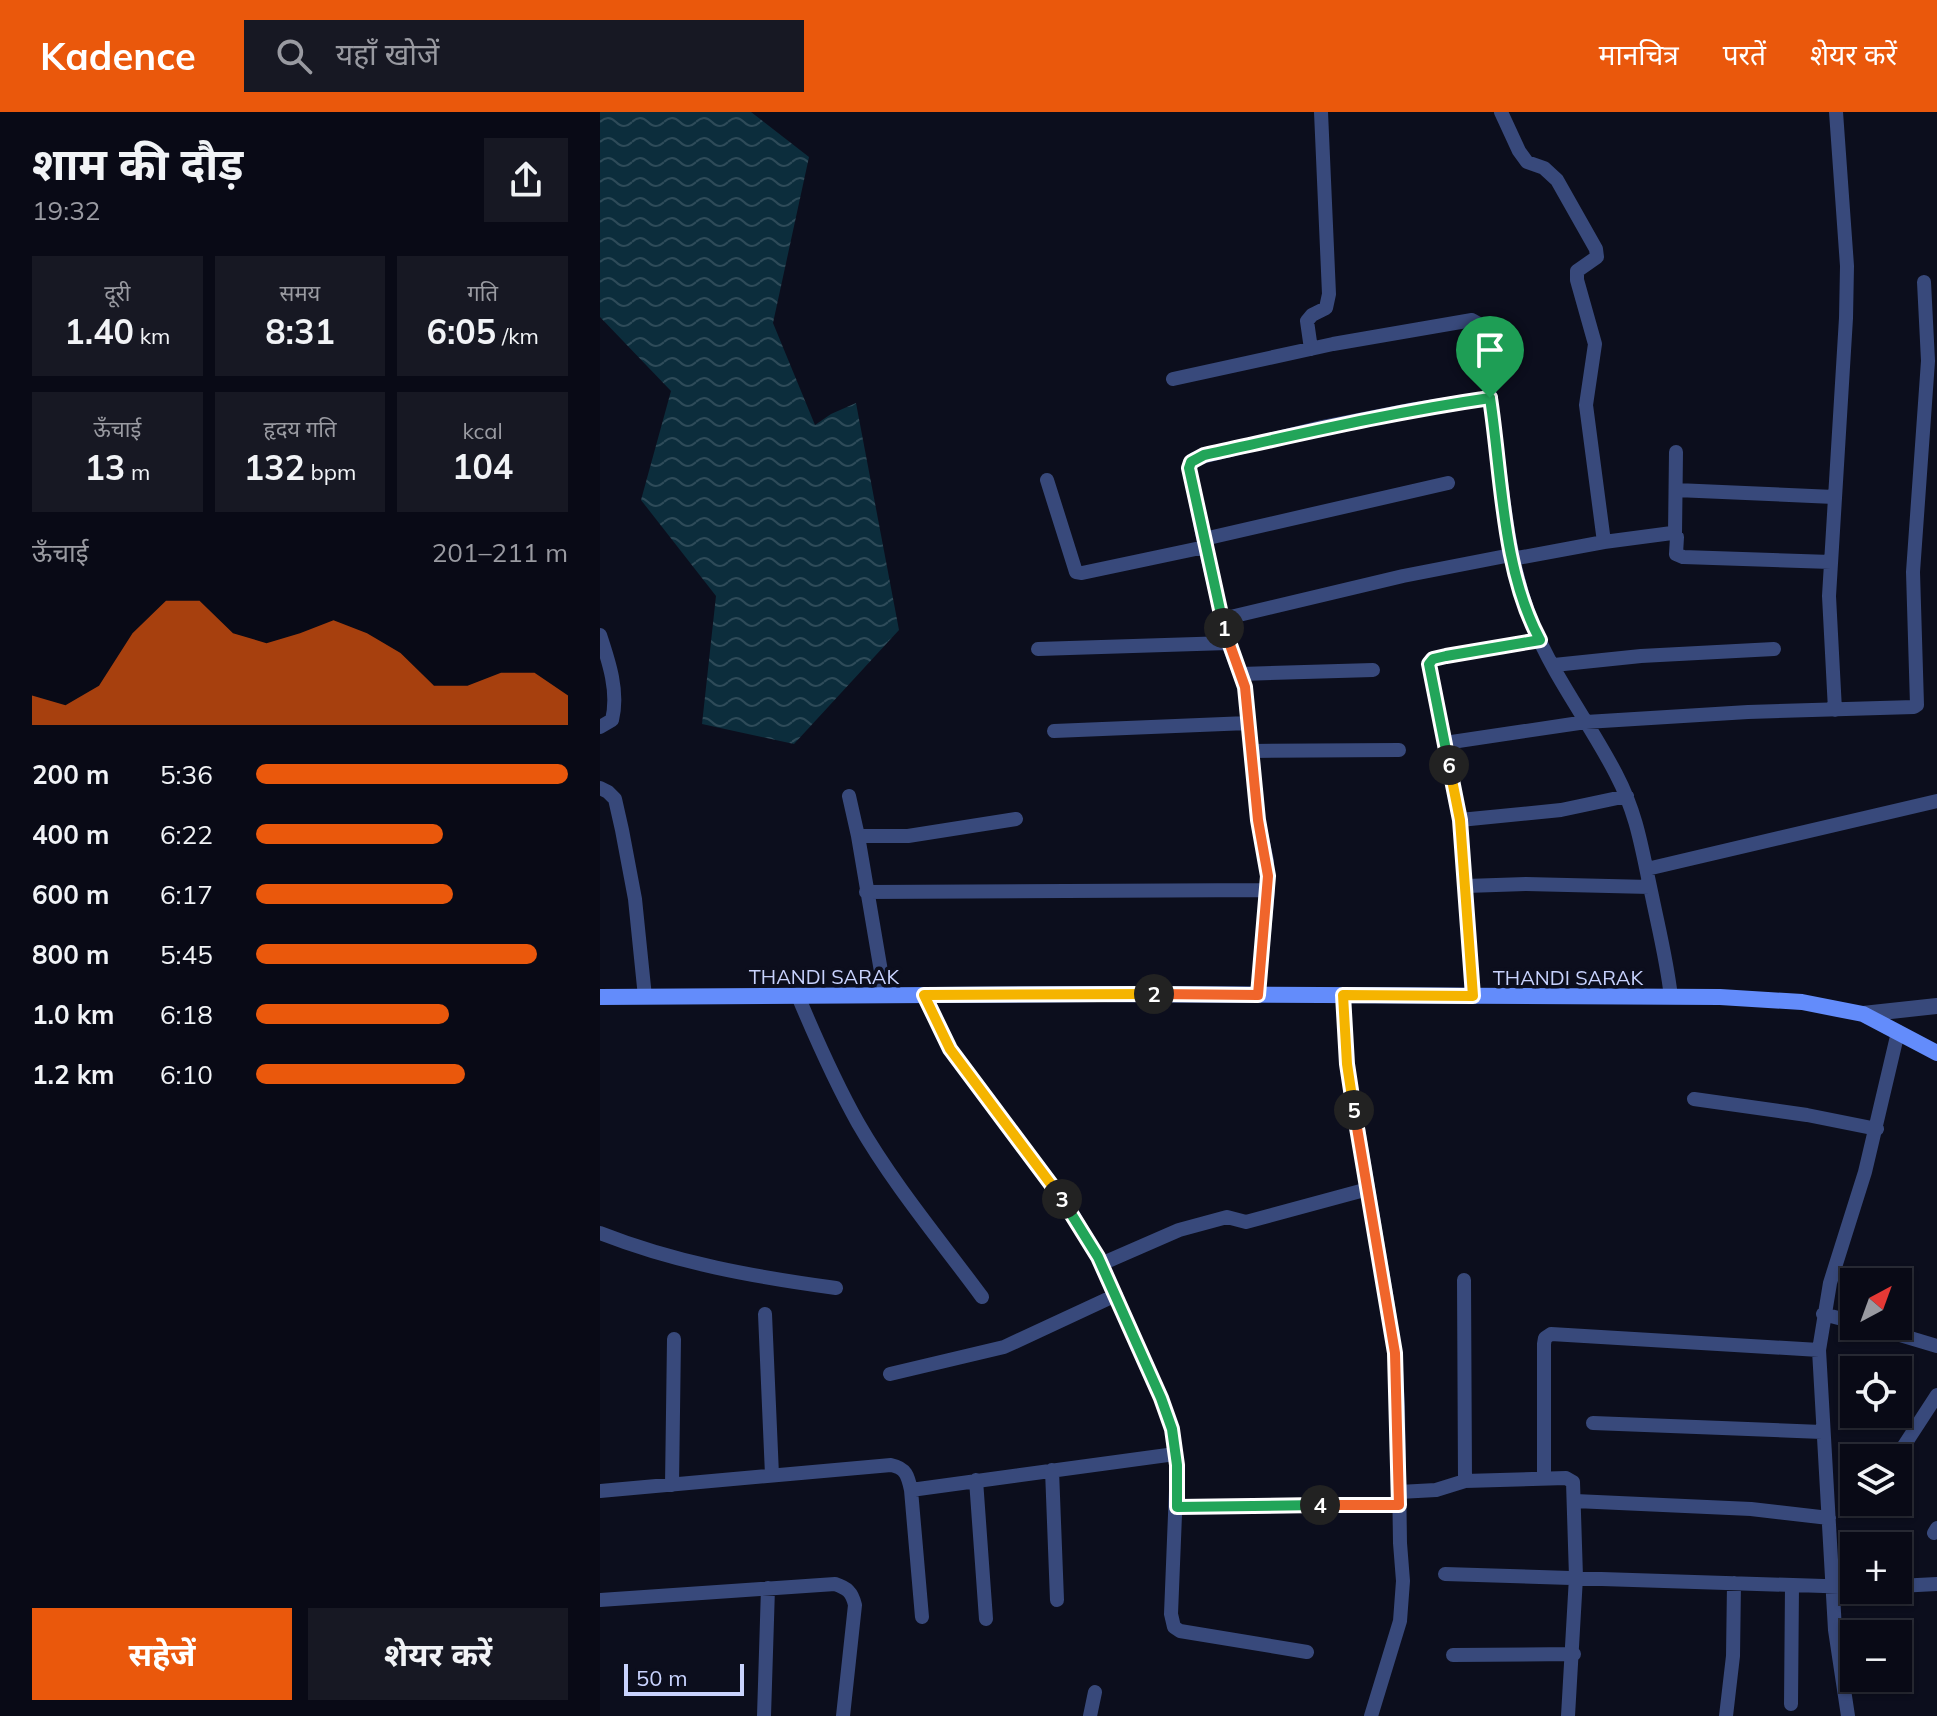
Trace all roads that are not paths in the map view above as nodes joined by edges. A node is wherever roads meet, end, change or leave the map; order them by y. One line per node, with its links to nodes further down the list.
1 (1321, 112): 5 (street)
2 (1501, 112): 14 (street)
3 (1836, 112): 12 (street)
4 (1924, 282): 27 (street)
5 (1311, 349): 6 (street); 7 (street)
6 (1173, 379)
7 (1490, 398): 15 (street); 16 (street)
8 (1676, 452): 11 (street)
9 (1047, 480): 15 (street)
10 (1448, 483): 15 (street)
11 (1676, 490): 12 (street); 13 (street)
12 (1834, 497): 17 (street)
13 (1675, 534): 14 (street); 17 (street)
14 (1604, 542): 16 (street)
15 (1204, 543): 18 (street)
16 (1512, 557): 18 (street); 20 (street)
17 (1831, 562): 27 (street)
18 (1222, 619): 21 (street)
19 (600, 635): 30 (street)
20 (1540, 640): 24 (street); 32 (street)
21 (1228, 643): 22 (street); 26 (street)
22 (1038, 649)
23 (1774, 649): 24 (street)
24 (1554, 665): 28 (street)
25 (1373, 670): 26 (street)
26 (1241, 674): 29 (street)
27 (1835, 710): 28 (street)
28 (1586, 722): 32 (street); 37 (street)
29 (1248, 723): 31 (street); 34 (street)
30 (600, 727)
31 (1054, 731)
32 (1445, 743): 40 (street)
33 (1399, 750): 34 (street)
34 (1251, 751): 45 (street)
35 (600, 788): 54 (street)
36 (849, 796): 41 (street)
37 (1627, 796): 40 (street); 42 (street)
38 (1937, 801): 42 (street)
39 (1016, 819): 41 (street)
40 (1460, 820): 43 (street)
41 (858, 836): 46 (street)
42 (1647, 869): 44 (street)
43 (1466, 886): 44 (street); 52 (street)
44 (1650, 887): 55 (street)
45 (1268, 890): 46 (street); 49 (street)
46 (866, 892): 47 (street)
47 (885, 995): 48 (main road, THANDI SARAK); 51 (main road, THANDI SARAK)
48 (924, 995): 49 (main road, THANDI SARAK); 64 (street)
49 (1258, 995): 50 (main road, THANDI SARAK)
50 (1343, 995): 52 (main road, THANDI SARAK); 62 (street)
51 (798, 996): 54 (main road, THANDI SARAK); 68 (street)
52 (1473, 996): 55 (main road, THANDI SARAK)
53 (600, 997): 54 (main road, THANDI SARAK)
54 (645, 997)
55 (1671, 997): 57 (main road, THANDI SARAK)
56 (1937, 1006): 57 (street)
57 (1863, 1014): 58 (main road, THANDI SARAK)
58 (1898, 1032): 59 (main road, THANDI SARAK); 61 (street)
59 (1937, 1053)
60 (1694, 1099): 61 (street)
61 (1877, 1129): 70 (street)
62 (1368, 1189): 64 (street); 90 (street)
63 (600, 1233): 66 (street)
64 (1101, 1264): 67 (street)
65 (1464, 1280): 86 (street)
66 (836, 1288)
67 (1116, 1295): 76 (street); 81 (street)
68 (982, 1297)
69 (765, 1314): 83 (street)
70 (1823, 1314): 71 (street); 75 (street)
71 (1840, 1318)
72 (674, 1339): 87 (street)
73 (1912, 1339): 74 (street)
74 (1937, 1346)
75 (1819, 1350): 79 (street); 84 (street)
76 (890, 1374)
77 (1937, 1395): 80 (street)
78 (1593, 1423): 79 (street)
79 (1822, 1432): 93 (street)
80 (1905, 1444)
81 (1175, 1454): 82 (street); 92 (street)
82 (1052, 1470): 85 (street); 104 (street)
83 (772, 1475): 87 (street); 88 (street)
84 (1544, 1478): 86 (street); 91 (street)
85 (976, 1480): 88 (street); 106 (street)
86 (1465, 1481): 90 (street)
87 (672, 1485): 89 (street)
88 (911, 1490): 105 (street)
89 (600, 1491)
90 (1399, 1498): 92 (street); 115 (street)
91 (1575, 1501): 93 (street); 95 (street)
92 (1177, 1507): 107 (street)
93 (1829, 1518): 101 (street)
94 (1445, 1574): 95 (street)
95 (1576, 1577): 96 (street); 108 (street)
96 (1734, 1583): 98 (street); 117 (street)
97 (1937, 1584): 99 (street)
98 (1792, 1585): 101 (street); 111 (street)
99 (1912, 1585)
100 (768, 1588): 103 (street); 112 (street); 113 (street)
101 (1832, 1588): 102 (street); 118 (street)
102 (1840, 1588)
103 (600, 1600)
104 (1057, 1600)
105 (922, 1617)
106 (986, 1619)
107 (1307, 1652)
108 (1574, 1654): 109 (street); 116 (street)
109 (1453, 1655)
110 (1095, 1692): 114 (street)
111 (1791, 1704)
112 (764, 1716)
113 (843, 1716)
114 (1090, 1716)
115 (1371, 1716)
116 (1568, 1716)
117 (1726, 1716)
118 (1848, 1716)

